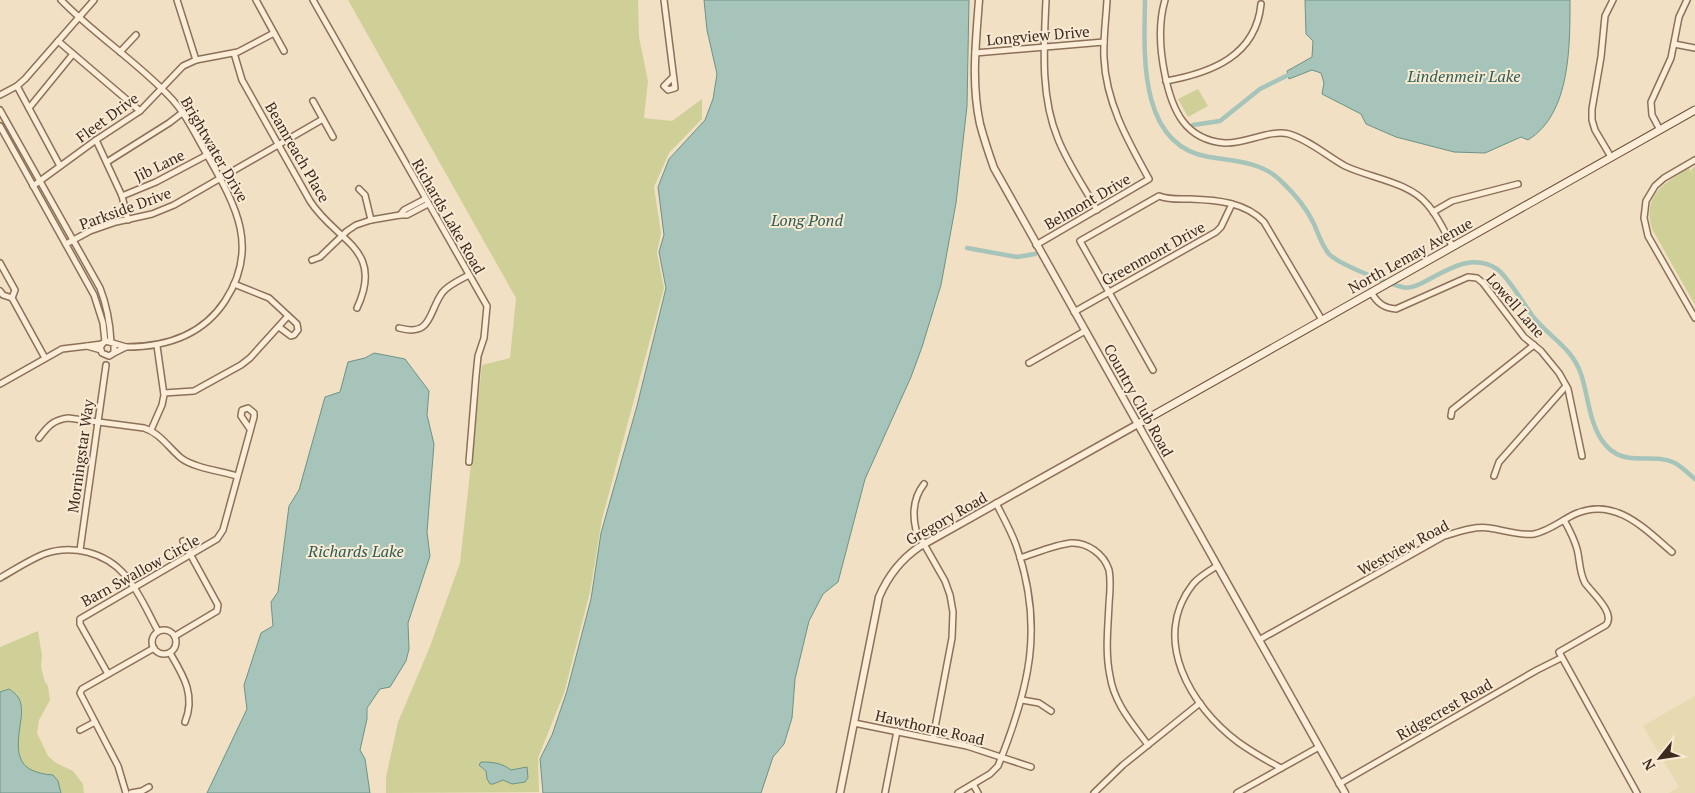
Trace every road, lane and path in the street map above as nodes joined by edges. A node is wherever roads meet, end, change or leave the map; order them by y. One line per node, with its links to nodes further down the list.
1 (61, 0): 14 (street, Brightwater Drive)
2 (94, 0): 14 (street)
3 (177, 0): 27 (street)
4 (256, 0): 15 (street)
5 (313, 0): 57 (street, Richards Lake Road)
6 (664, 0): 28 (street)
7 (979, 0): 25 (street, Country Club Road)
8 (1046, 0): 20 (street)
9 (1108, 0): 18 (street)
10 (1165, 0): 29 (street)
11 (1613, 0): 47 (street)
12 (1687, 0): 19 (street)
13 (1261, 4): 29 (street)
14 (79, 16): 17 (street); 23 (street, Brightwater Drive)
15 (274, 33): 22 (street); 24 (street, Fleet Drive)
16 (136, 35): 23 (street)
17 (58, 41): 26 (street); 30 (street)
18 (1104, 42): 20 (street, Longview Drive); 59 (street, Belmont Drive)
19 (1674, 44): 21 (street); 41 (street)
20 (1044, 47): 25 (street, Longview Drive); 59 (street)
21 (1695, 48)
22 (284, 51)
23 (120, 52): 31 (street, Brightwater Drive)
24 (234, 53): 27 (street, Fleet Drive); 45 (street, Beamreach Place)
25 (975, 53): 66 (street, Country Club Road)
26 (73, 54): 34 (street); 37 (street)
27 (196, 60): 31 (street, Fleet Drive)
28 (673, 77)
29 (1166, 81): 60 (street)
30 (17, 86): 32 (street); 34 (street)
31 (161, 88): 37 (street, Fleet Drive); 38 (street, Brightwater Drive)
32 (0, 95)
33 (313, 101): 39 (street)
34 (29, 108): 50 (street)
35 (0, 110): 52 (street, Morningstar Way)
36 (1695, 110): 41 (main road, North Lemay Avenue)
37 (140, 111): 44 (street, Fleet Drive)
38 (182, 113): 46 (street, Brightwater Drive); 49 (street)
39 (323, 119): 42 (street); 45 (street, Parkside Drive)
40 (0, 126): 43 (street, Morningstar Way)
41 (1660, 130): 47 (main road, North Lemay Avenue)
42 (333, 137)
43 (3, 138): 54 (street, Morningstar Way)
44 (96, 140): 49 (street); 50 (street, Fleet Drive)
45 (278, 145): 51 (street, Parkside Drive); 63 (street, Beamreach Place)
46 (207, 155): 51 (street, Brightwater Drive); 56 (street, Jib Lane)
47 (1611, 157): 67 (main road, North Lemay Avenue)
48 (1695, 160): 79 (street)
49 (107, 162): 56 (street)
50 (60, 166): 52 (street, Fleet Drive)
51 (220, 178): 61 (street, Parkside Drive); 71 (street, Brightwater Drive)
52 (40, 181): 54 (street, Fleet Drive); 64 (street, Morningstar Way)
53 (1518, 184): 60 (street)
54 (33, 186): 65 (street, Morningstar Way)
55 (359, 189): 62 (street)
56 (122, 196): 61 (street)
57 (427, 202): 62 (street); 70 (street, Richards Lake Road)
58 (1232, 204): 73 (street, Greenmont Drive); 73 (street); 80 (street)
59 (1097, 210): 66 (street, Belmont Drive)
60 (1433, 212): 67 (street)
61 (128, 220): 64 (street, Parkside Drive)
62 (371, 220): 63 (street)
63 (342, 236): 68 (street); 76 (street, Beamreach Place)
64 (74, 240): 65 (street, Parkside Drive); 84 (street, Morningstar Way)
65 (66, 244): 84 (street, Morningstar Way)
66 (1036, 245): 77 (street, Country Club Road)
67 (1452, 246): 74 (main road, North Lemay Avenue)
68 (312, 260)
69 (0, 262): 75 (street)
70 (468, 275): 82 (street); 103 (street, Richards Lake Road)
71 (234, 284): 78 (street); 85 (street, Brightwater Drive)
72 (0, 291): 75 (street)
73 (1109, 292): 77 (street, Greenmont Drive); 92 (street)
74 (1371, 292): 80 (main road, North Lemay Avenue); 86 (street, Lowell Lane)
75 (12, 298): 89 (street)
76 (357, 308)
77 (1074, 312): 83 (street, Country Club Road)
78 (288, 316): 81 (street); 81 (street)
79 (1695, 318)
80 (1322, 320): 98 (main road, North Lemay Avenue)
81 (279, 327): 95 (street)
82 (399, 328)
83 (1085, 331): 90 (street); 98 (street, Country Club Road)
84 (106, 346): 87 (street); 88 (street); 88 (street); 89 (street); 91 (street, Morningstar Way)
85 (157, 346): 87 (street, Brightwater Drive); 95 (street)
86 (1534, 346): 94 (street, Lowell Lane); 96 (street)
87 (126, 347): 88 (street)
88 (112, 354): 91 (street, Morningstar Way)
89 (45, 358): 93 (street)
90 (1029, 363)
91 (106, 365): 97 (street, Morningstar Way)
92 (1153, 370)
93 (0, 384)
94 (1566, 386): 102 (street, Lowell Lane); 105 (street)
95 (164, 393): 100 (street)
96 (1451, 416)
97 (98, 422): 100 (street); 101 (street); 111 (street, Morningstar Way)
98 (1138, 424): 107 (street, Gregory Road); 115 (street, Country Club Road)
99 (250, 429): 104 (street, Barn Swallow Circle)
100 (151, 430): 104 (street)
101 (39, 438)
102 (1582, 456)
103 (468, 462)
104 (237, 476): 113 (street, Barn Swallow Circle)
105 (1494, 476)
106 (924, 484): 110 (street)
107 (996, 503): 110 (street, Gregory Road); 114 (street)
108 (1564, 520): 112 (street, Westview Road); 120 (street, Westview Road); 123 (street, Ridgecrest Road)
109 (183, 542): 113 (street)
110 (924, 544): 130 (street, Gregory Road); 133 (street)
111 (80, 550): 116 (street); 117 (street)
112 (1672, 552)
113 (190, 556): 117 (street, Barn Swallow Circle); 119 (street)
114 (1020, 558): 125 (street); 134 (street)
115 (1217, 566): 120 (street, Country Club Road); 126 (street)
116 (0, 578)
117 (134, 587): 118 (street); 124 (street, Barn Swallow Circle)
118 (158, 631): 119 (street); 121 (street)
119 (175, 636): 122 (street)
120 (1259, 640): 135 (street, Country Club Road)
121 (154, 648): 122 (street); 124 (street)
122 (170, 652): 129 (street)
123 (1561, 653): 140 (street, Ridgecrest Road); 151 (street)
124 (108, 674): 128 (street)
125 (1022, 700): 127 (street); 136 (street)
126 (1200, 703): 134 (street); 138 (street)
127 (1051, 711)
128 (95, 722): 131 (street); 143 (street)
129 (185, 722)
130 (854, 723): 132 (street, Hawthorne Road); 145 (street, Gregory Road)
131 (80, 730)
132 (897, 731): 133 (street, Hawthorne Road); 146 (street)
133 (933, 738): 136 (street, Hawthorne Road)
134 (1148, 745): 142 (street)
135 (1319, 747): 138 (street); 140 (street, Country Club Road)
136 (1001, 758): 137 (street, Hawthorne Road); 139 (street)
137 (1031, 768)
138 (1281, 768): 149 (street)
139 (973, 784): 147 (street); 148 (street)
140 (1339, 784): 150 (street, Country Club Road)
141 (149, 787): 144 (street)
142 (1097, 792)
143 (126, 793)
144 (131, 793)
145 (840, 793)
146 (886, 793)
147 (958, 793)
148 (978, 793)
149 (1237, 793)
150 (1344, 793)
151 (1637, 793)

